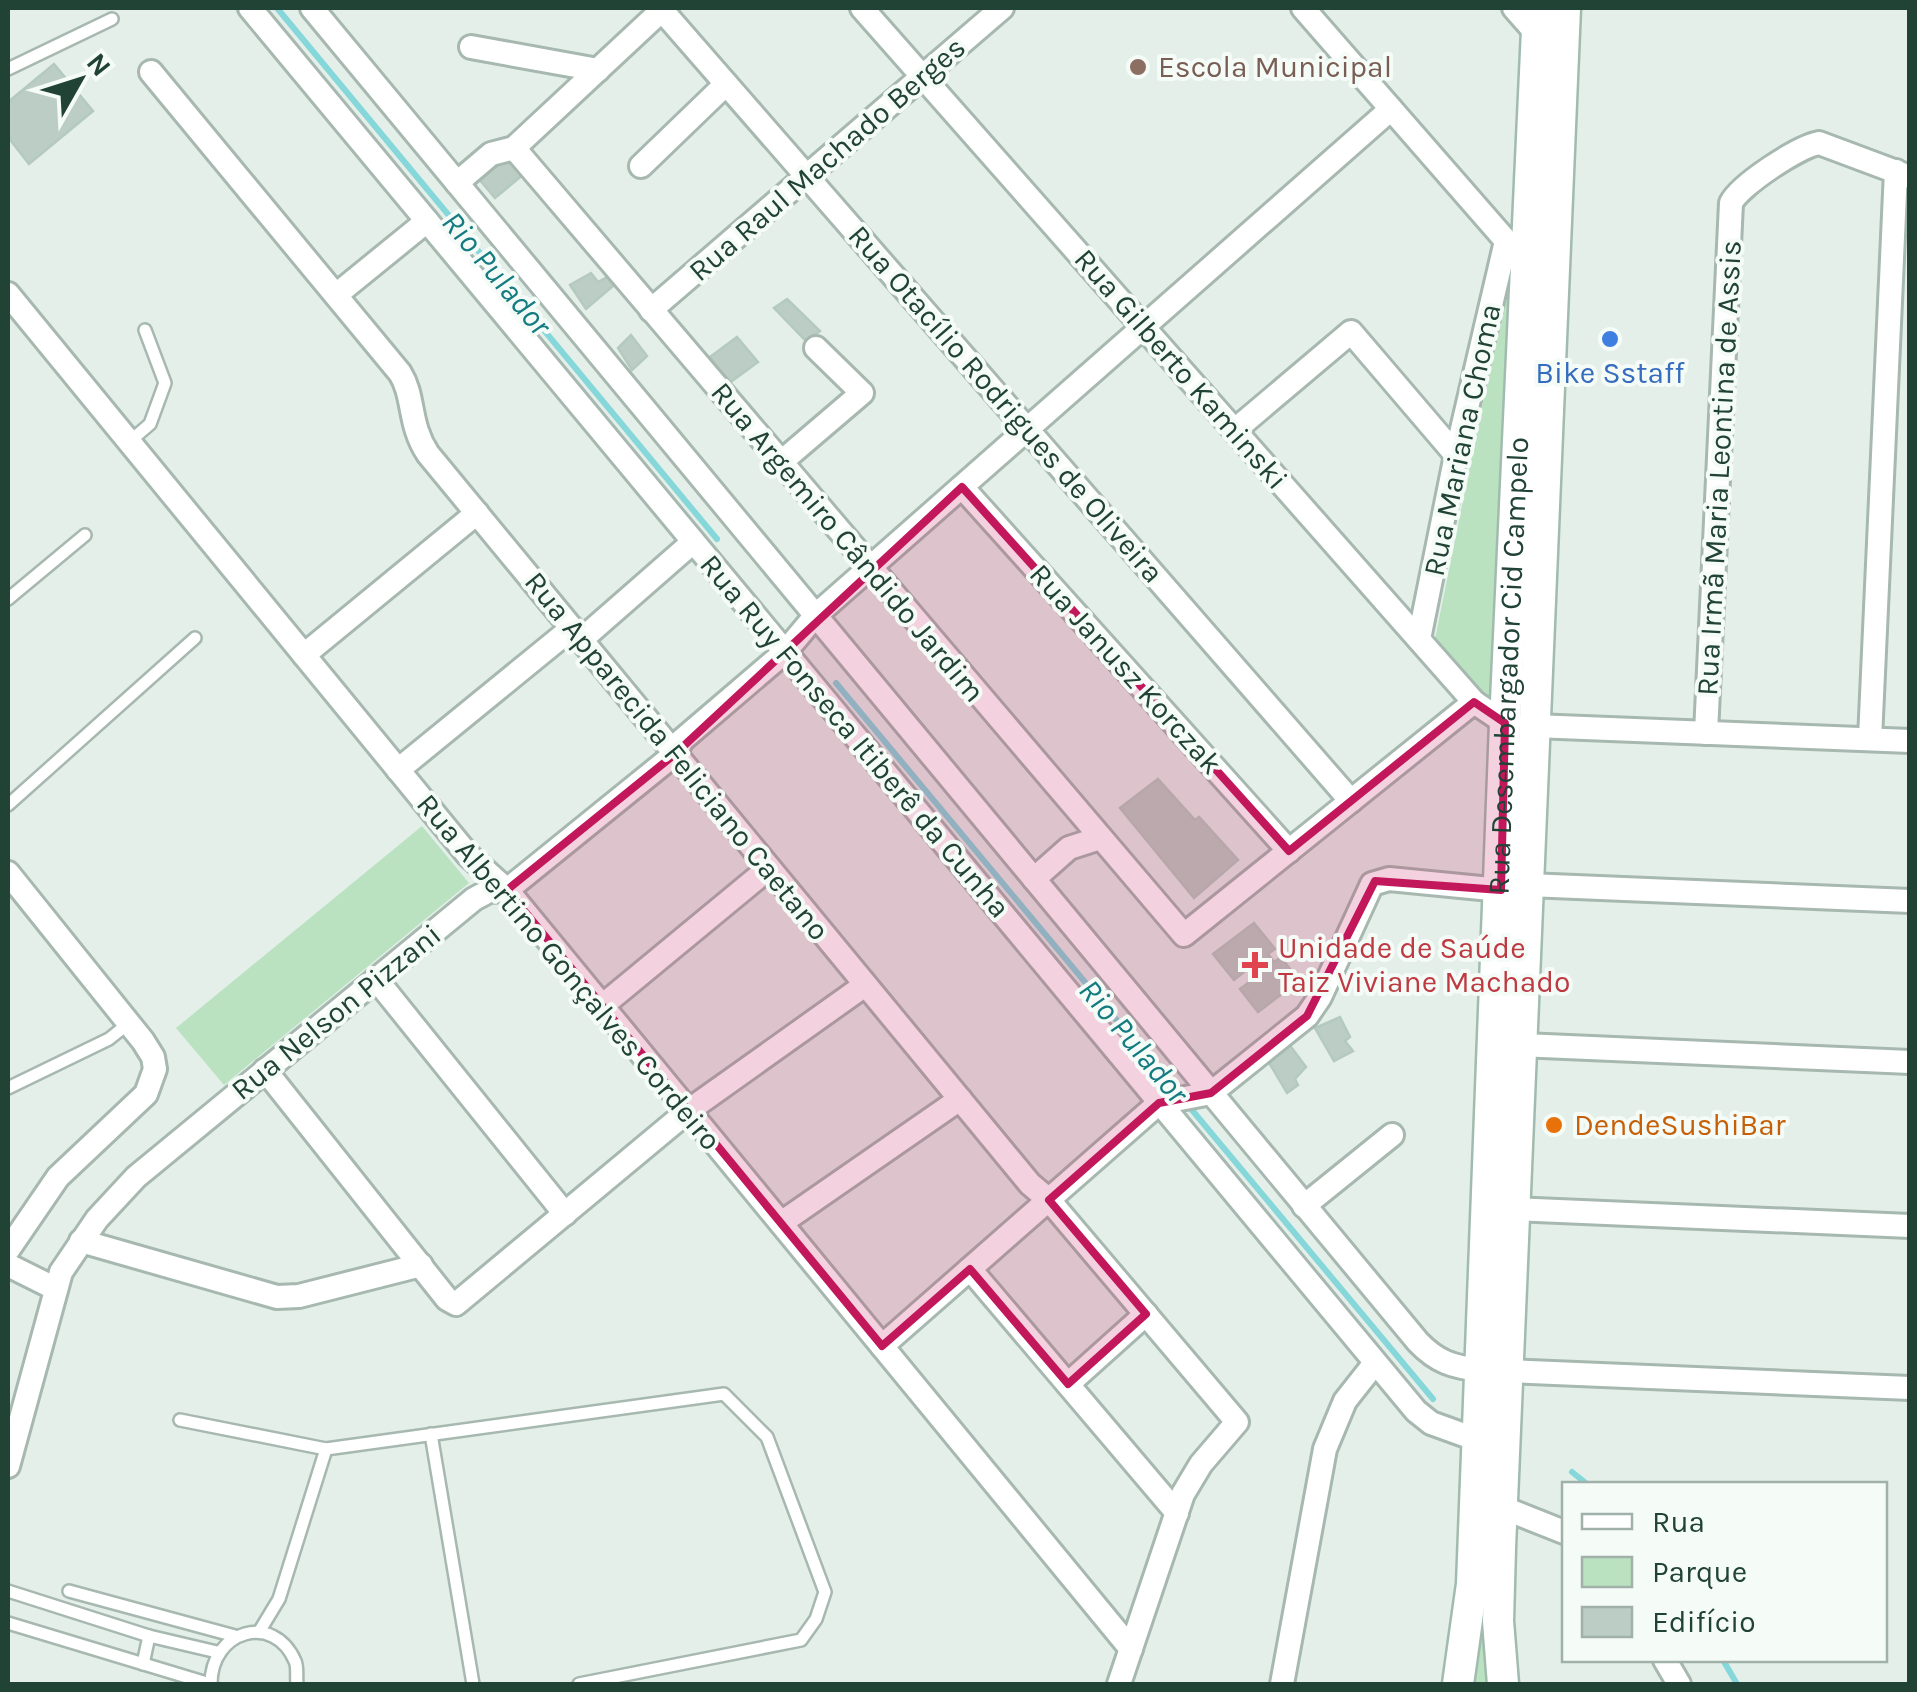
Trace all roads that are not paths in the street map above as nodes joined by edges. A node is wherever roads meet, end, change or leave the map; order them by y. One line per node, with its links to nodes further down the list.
1 (250, 8): 23 (street, Rua Ruy Fonseca Itiberê da Cunha)
2 (312, 8): 22 (street, Rua Ruy Fonseca Itiberê da Cunha)
3 (661, 8): 13 (street); 16 (street, Rua Otacílio Rodrigues de Oliveira)
4 (862, 8): 15 (street, Rua Gilberto Kaminski)
5 (1002, 8): 15 (street, Rua Raul Machado Berges)
6 (1304, 8): 17 (street)
7 (1514, 8): 10 (street)
8 (1565, 8): 50 (main road, Rua Desembargador Cid Campelo)
9 (112, 19): 12 (lane)
10 (1538, 21): 25 (main road, Rua Desembargador Cid Campelo)
11 (470, 47): 13 (street)
12 (8, 70)
13 (598, 70): 18 (street)
14 (151, 72): 27 (street, Rua Apparecida Feliciano Caetano)
15 (922, 76): 21 (street, Rua Raul Machado Berges); 29 (street, Rua Gilberto Kaminski)
16 (726, 84): 19 (street); 21 (street, Rua Otacílio Rodrigues de Oliveira)
17 (1392, 109): 24 (street); 29 (street, Rua Nelson Pizzani)
18 (514, 148): 22 (street); 28 (street, Rua Argemiro Cândido Jardim)
19 (641, 166)
20 (1903, 174): 51 (street, Rua Irmã Maria Leontina de Assis); 52 (street)
21 (806, 176): 28 (street, Rua Raul Machado Berges); 32 (street, Rua Otacílio Rodrigues de Oliveira)
22 (457, 183): 43 (street, Rua Ruy Fonseca Itiberê da Cunha)
23 (427, 221): 27 (street); 40 (street, Rua Ruy Fonseca Itiberê da Cunha)
24 (1506, 241): 25 (street); 35 (street, Rua Mariana Choma)
25 (1528, 265): 50 (main road, Rua Desembargador Cid Campelo)
26 (8, 294): 34 (street, Rua Albertino Gonçalves Cordeiro)
27 (336, 296): 38 (street, Rua Apparecida Feliciano Caetano)
28 (652, 310): 36 (street, Rua Argemiro Cândido Jardim)
29 (1144, 327): 32 (street, Rua Nelson Pizzani); 33 (street, Rua Gilberto Kaminski)
30 (145, 330): 34 (lane)
31 (816, 348): 36 (street)
32 (1027, 429): 37 (street, Rua Nelson Pizzani); 56 (street, Rua Otacílio Rodrigues de Oliveira)
33 (1235, 430): 35 (street); 46 (street, Rua Gilberto Kaminski)
34 (129, 442): 48 (street, Rua Albertino Gonçalves Cordeiro)
35 (1456, 455): 46 (street, Rua Mariana Choma)
36 (780, 463): 41 (street, Rua Argemiro Cândido Jardim)
37 (962, 486): 41 (street, Rua Nelson Pizzani); 59 (street, Rua Janusz Korczak)
38 (477, 513): 44 (street, Rua Apparecida Feliciano Caetano); 48 (street)
39 (85, 535): 42 (lane)
40 (693, 542): 44 (street); 47 (street, Rua Ruy Fonseca Itiberê da Cunha)
41 (869, 568): 43 (street, Rua Nelson Pizzani); 58 (street, Rua Argemiro Cândido Jardim)
42 (8, 599)
43 (816, 616): 47 (street, Rua Nelson Pizzani); 62 (street, Rua Ruy Fonseca Itiberê da Cunha)
44 (576, 634): 54 (street, Rua Apparecida Feliciano Caetano); 55 (street)
45 (195, 638): 57 (lane)
46 (1419, 639): 49 (street, Rua Gilberto Kaminski)
47 (786, 652): 54 (street, Rua Nelson Pizzani); 76 (street, Rua Ruy Fonseca Itiberê da Cunha)
48 (304, 655): 55 (street, Rua Albertino Gonçalves Cordeiro)
49 (1474, 702): 50 (street, Rua Gilberto Kaminski); 56 (street)
50 (1520, 725): 51 (street); 63 (main road, Rua Desembargador Cid Campelo)
51 (1706, 733): 52 (street)
52 (1870, 739): 53 (street)
53 (1910, 740)
54 (675, 754): 60 (street, Rua Apparecida Feliciano Caetano); 64 (street, Rua Nelson Pizzani)
55 (398, 770): 64 (street, Rua Albertino Gonçalves Cordeiro)
56 (1351, 801): 59 (street)
57 (8, 804)
58 (1100, 838): 59 (street, Rua Argemiro Cândido Jardim); 62 (street)
59 (1289, 851)
60 (769, 868): 67 (street, Rua Apparecida Feliciano Caetano); 68 (street)
61 (8, 873): 69 (street)
62 (1034, 879): 74 (street, Rua Ruy Fonseca Itiberê da Cunha)
63 (1514, 887): 65 (street); 70 (main road, Rua Desembargador Cid Campelo); 74 (street); 94 (main road, Rua Desembargador Cid Campelo)
64 (506, 890): 66 (street, Rua Nelson Pizzani); 68 (street, Rua Albertino Gonçalves Cordeiro)
65 (1910, 901)
66 (376, 979): 72 (street, Rua Nelson Pizzani); 82 (street)
67 (866, 984): 75 (street, Rua Apparecida Feliciano Caetano); 77 (street)
68 (602, 1006): 77 (street, Rua Albertino Gonçalves Cordeiro)
69 (129, 1023): 73 (lane); 86 (street)
70 (1521, 1045): 71 (street); 81 (main road, Rua Desembargador Cid Campelo)
71 (1910, 1062)
72 (265, 1070): 85 (street, Rua Nelson Pizzani); 88 (street)
73 (8, 1088)
74 (1211, 1093): 76 (street); 80 (street, Rua Ruy Fonseca Itiberê da Cunha)
75 (960, 1100): 79 (street, Rua Apparecida Feliciano Caetano); 83 (street)
76 (1159, 1103): 79 (street); 93 (street, Rua Ruy Fonseca Itiberê da Cunha)
77 (688, 1111): 82 (street); 83 (street, Rua Albertino Gonçalves Cordeiro)
78 (1392, 1135): 80 (street)
79 (1049, 1200): 89 (street); 91 (street, Rua Apparecida Feliciano Caetano)
80 (1304, 1206): 94 (street, Rua Ruy Fonseca Itiberê da Cunha)
81 (1514, 1209): 84 (street); 94 (main road, Rua Desembargador Cid Campelo)
82 (566, 1214): 88 (street)
83 (781, 1224): 92 (street, Rua Albertino Gonçalves Cordeiro)
84 (1910, 1226)
85 (81, 1241): 88 (street); 90 (street, Rua Nelson Pizzani)
86 (8, 1250)
87 (8, 1265): 90 (street)
88 (421, 1265)
89 (970, 1270): 92 (street); 95 (street)
90 (54, 1288): 101 (street, Rua Nelson Pizzani)
91 (1146, 1314): 95 (street); 103 (street, Rua Apparecida Feliciano Caetano)
92 (882, 1346): 111 (street, Rua Albertino Gonçalves Cordeiro)
93 (1375, 1363): 99 (street, Rua Ruy Fonseca Itiberê da Cunha); 120 (street)
94 (1494, 1370): 96 (street, Rua Ruy Fonseca Itiberê da Cunha); 99 (main road, Rua Desembargador Cid Campelo); 102 (main road, Rua Desembargador Cid Campelo)
95 (1068, 1384): 103 (street)
96 (1910, 1388)
97 (180, 1420): 100 (lane)
98 (431, 1434): 100 (lane); 117 (lane); 118 (lane)
99 (1478, 1440): 121 (main road, Rua Desembargador Cid Campelo)
100 (326, 1449): 108 (lane)
101 (8, 1466)
102 (1502, 1507): 104 (street); 122 (main road, Rua Desembargador Cid Campelo)
103 (1177, 1513): 111 (street)
104 (1562, 1531)
105 (8, 1591): 109 (lane)
106 (69, 1591): 110 (lane)
107 (8, 1623): 114 (lane)
108 (258, 1632): 110 (lane); 116 (lane)
109 (148, 1636): 112 (lane); 114 (lane)
110 (235, 1636): 112 (lane)
111 (1131, 1649): 119 (street)
112 (217, 1652): 115 (lane)
113 (1665, 1662): 123 (street)
114 (142, 1664): 115 (lane)
115 (210, 1684)
116 (297, 1684)
117 (472, 1684)
118 (580, 1684)
119 (1119, 1684)
120 (1282, 1684)
121 (1458, 1684)
122 (1503, 1684)
123 (1679, 1684)

